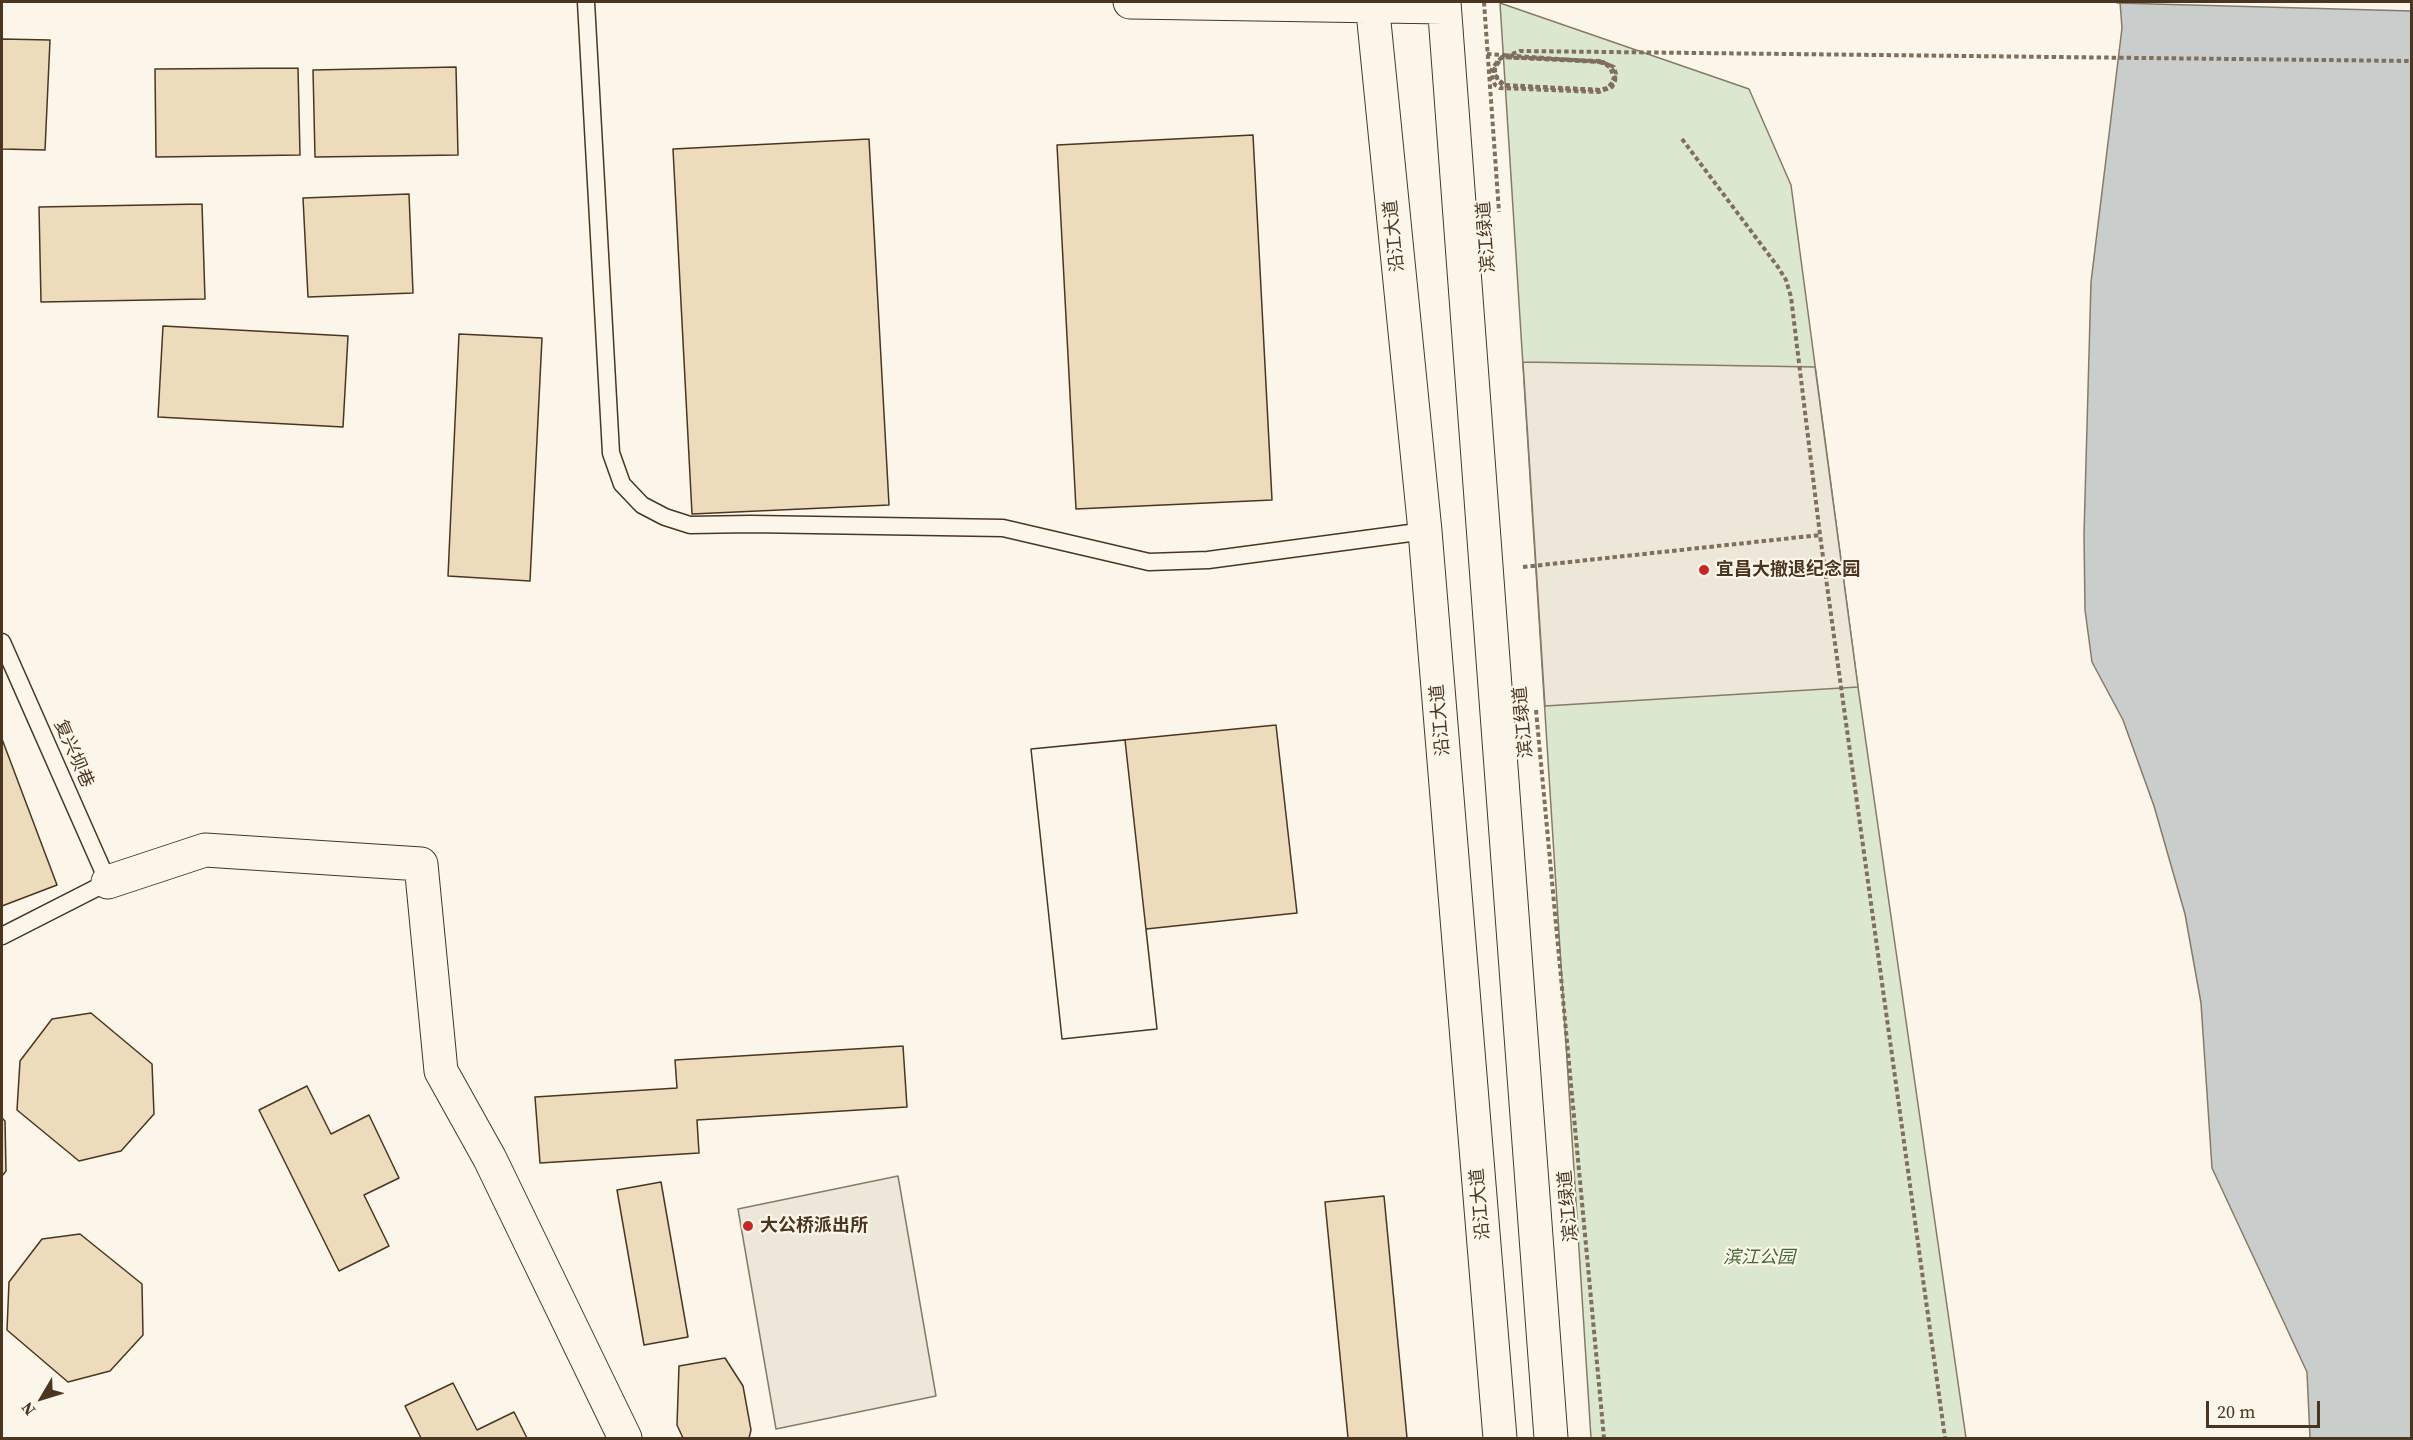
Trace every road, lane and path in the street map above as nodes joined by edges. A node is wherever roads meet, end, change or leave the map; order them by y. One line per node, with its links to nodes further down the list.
1 (586, 2): 11 (lane)
2 (1130, 2): 4 (main road)
3 (1484, 2): 7 (path, 滨江绿道)
4 (1372, 4): 5 (main road); 11 (main road, 沿江大道)
5 (1444, 4): 6 (main road)
6 (1447, 51): 7 (path); 22 (main road)
7 (1489, 54): 8 (path, bridge); 10 (path, 滨江绿道)
8 (2412, 62)
9 (1682, 139): 12 (path)
10 (1500, 221)
11 (1425, 531): 21 (main road, 沿江大道)
12 (1820, 535): 14 (path); 24 (path)
13 (1522, 555): 14 (path)
14 (1523, 567): 15 (path)
15 (1524, 579)
16 (2, 642): 18 (lane, 复兴坝巷)
17 (1535, 698): 23 (path, 滨江绿道)
18 (108, 882): 19 (lane); 20 (main road)
19 (2, 936)
20 (625, 1438)
21 (1500, 1438)
22 (1551, 1438)
23 (1604, 1438)
24 (1945, 1438)

